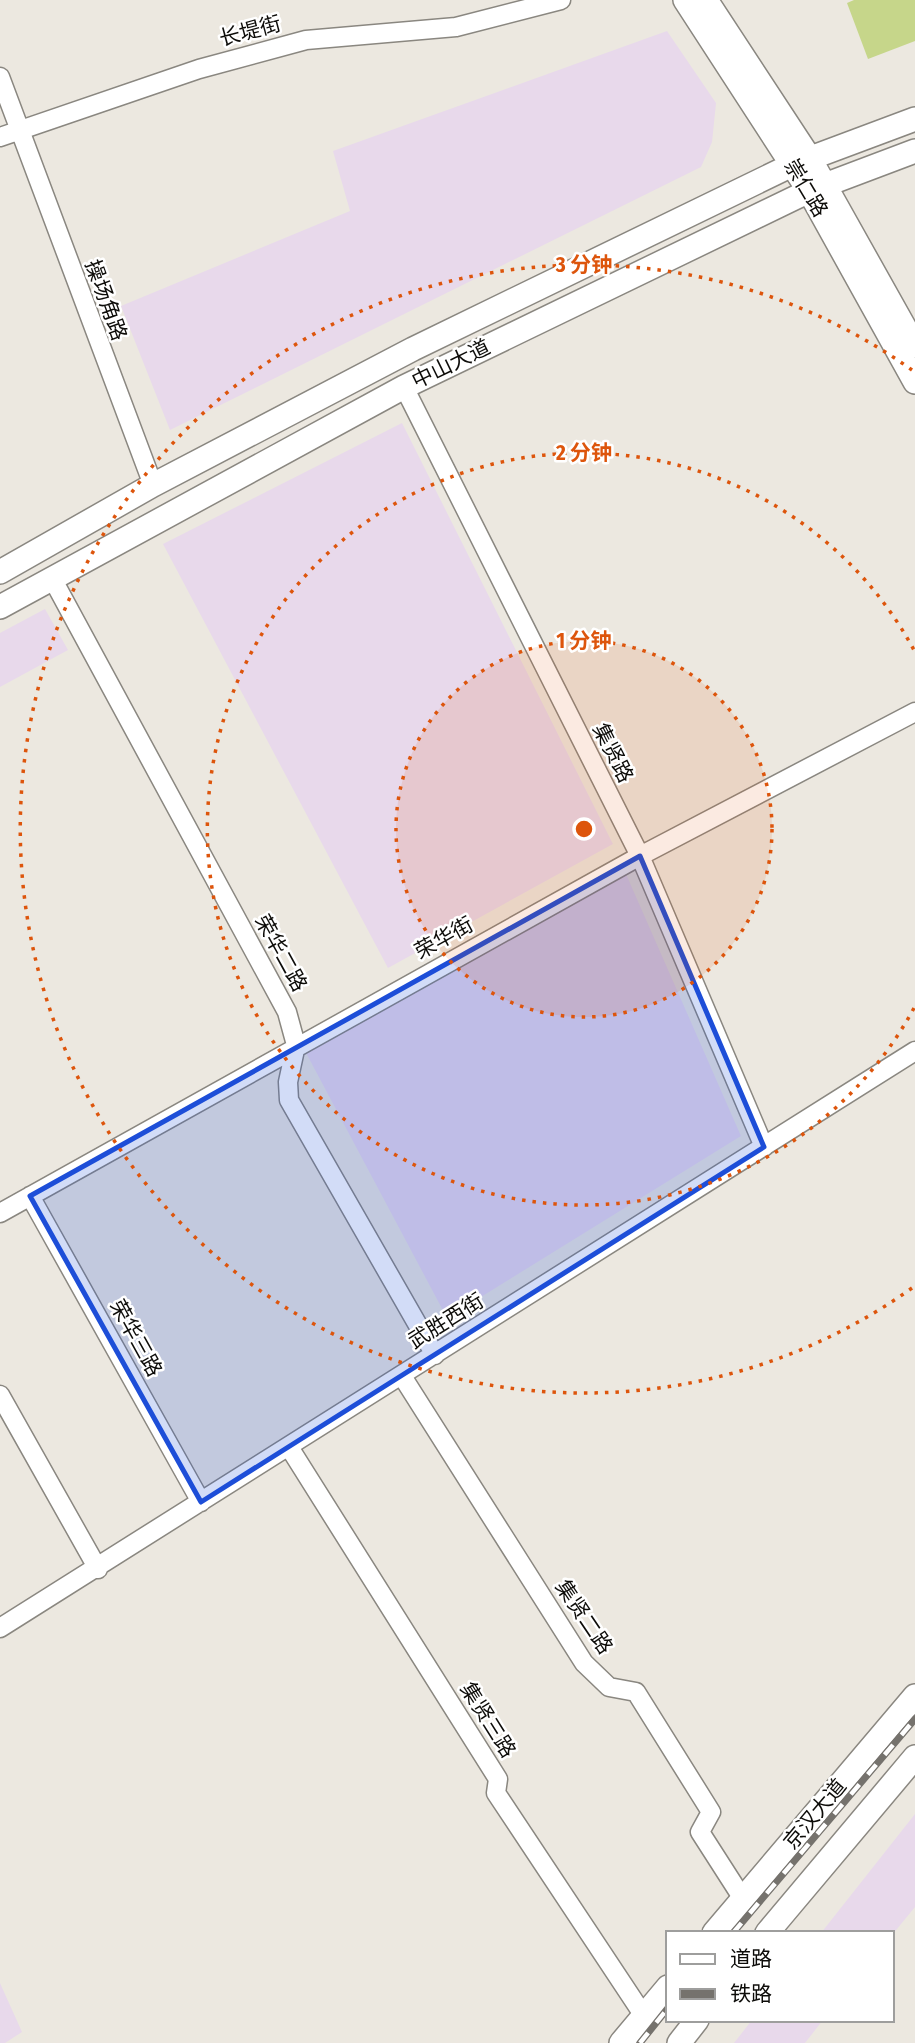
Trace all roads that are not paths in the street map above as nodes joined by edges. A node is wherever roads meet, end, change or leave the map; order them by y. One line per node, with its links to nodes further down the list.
1 (561, 0): 6 (street, 长堤街)
2 (685, 0): 9 (main road, 崇仁路)
3 (706, 0): 9 (main road, 崇仁路)
4 (0, 77): 6 (street, 操场角路)
5 (915, 119): 9 (main road, 中山大道)
6 (19, 130): 7 (street, 长堤街); 14 (street, 操场角路)
7 (0, 137)
8 (915, 150): 10 (main road, 中山大道)
9 (801, 161): 10 (main road, 崇仁路); 14 (main road, 中山大道)
10 (817, 188): 11 (main road, 崇仁路); 12 (main road, 崇仁路); 13 (main road, 中山大道)
11 (915, 346)
12 (915, 382)
13 (404, 387): 16 (main road, 中山大道); 19 (street, 集贤路)
14 (153, 485): 15 (main road, 中山大道)
15 (0, 572)
16 (52, 578): 17 (main road, 中山大道); 20 (street, 荣华二路)
17 (0, 607)
18 (915, 712): 19 (street, 荣华街)
19 (640, 856): 20 (street, 荣华街); 22 (street, 集贤路)
20 (296, 1045): 23 (street, 荣华街); 25 (street, 荣华二路)
21 (915, 1051): 22 (street, 武胜西街)
22 (764, 1147): 25 (street, 武胜西街)
23 (30, 1196): 24 (street, 荣华街); 29 (street, 荣华三路)
24 (0, 1213)
25 (435, 1355): 26 (street, 武胜西街)
26 (402, 1376): 28 (street, 武胜西街); 34 (street, 集贤二路)
27 (0, 1395): 30 (street)
28 (289, 1447): 29 (street, 武胜西街); 38 (street, 集贤三路)
29 (201, 1502): 30 (street, 武胜西街)
30 (97, 1569): 31 (street, 武胜西街)
31 (0, 1628)
32 (915, 1696): 34 (main road, 京汉大道)
33 (915, 1757): 36 (main road, 京汉大道)
34 (743, 1899): 35 (main road, 京汉大道)
35 (716, 1931)
36 (769, 1931)
37 (666, 1989): 38 (main road)
38 (643, 2016): 40 (main road)
39 (695, 2022): 41 (main road)
40 (621, 2043)
41 (679, 2043)

